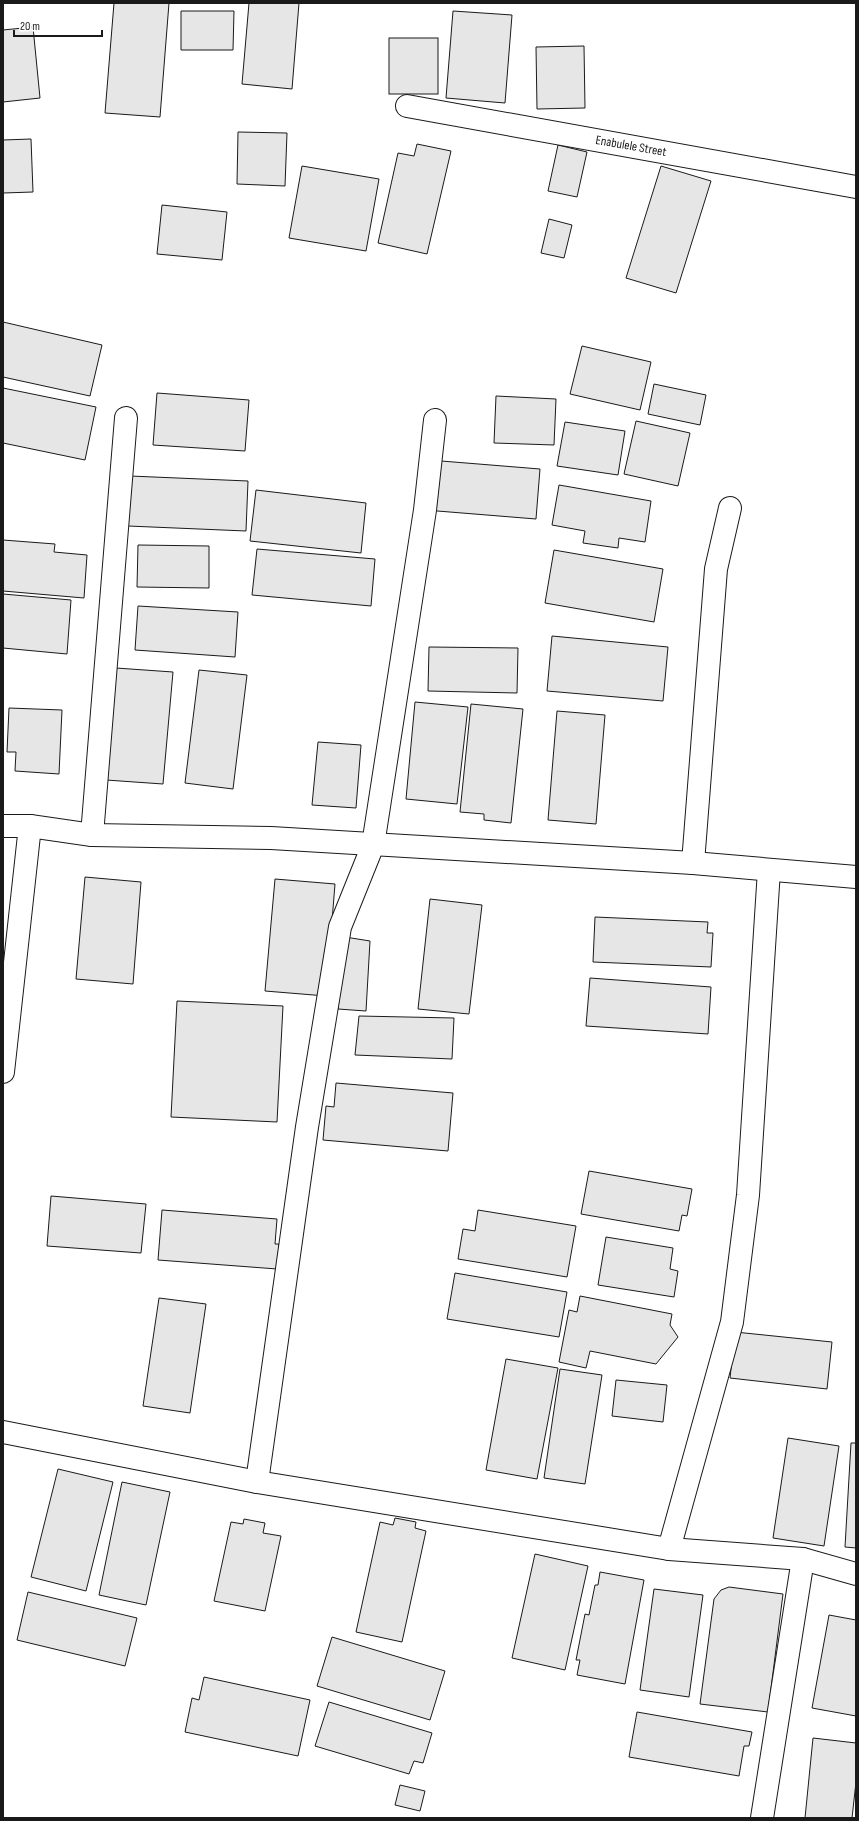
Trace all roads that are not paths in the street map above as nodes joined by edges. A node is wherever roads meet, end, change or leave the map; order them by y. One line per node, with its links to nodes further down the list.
1 (407, 106): 2 (street, Enabulele Street)
2 (856, 187)
3 (126, 418): 8 (street)
4 (434, 420): 9 (street)
5 (730, 508): 10 (street)
6 (3, 826): 7 (street)
7 (30, 826): 8 (street); 13 (street)
8 (92, 835): 9 (street)
9 (373, 845): 10 (street); 15 (street)
10 (693, 863): 11 (street)
11 (769, 870): 12 (street); 16 (street)
12 (856, 877)
13 (3, 1072)
14 (3, 1432): 15 (street)
15 (257, 1482): 16 (street)
16 (669, 1549): 17 (street)
17 (803, 1559): 18 (street); 19 (street)
18 (856, 1574)
19 (762, 1818)

